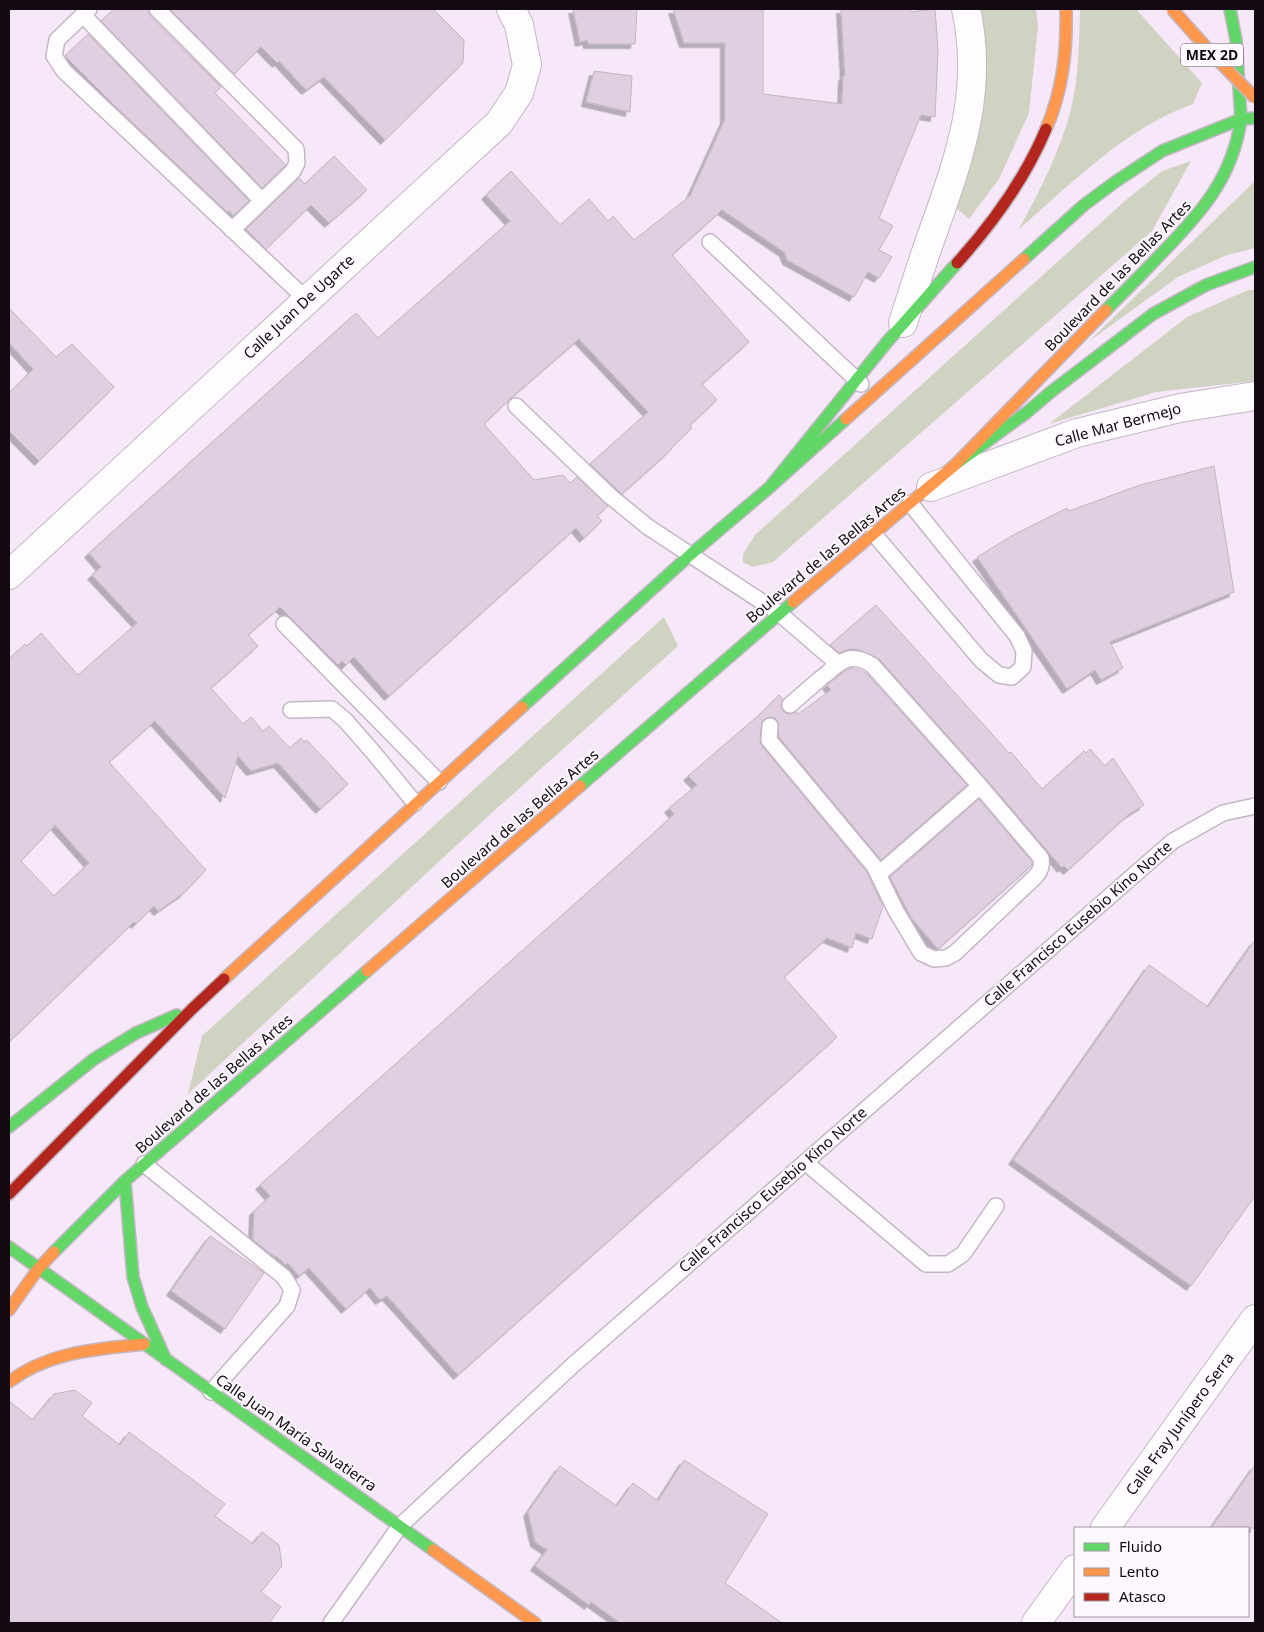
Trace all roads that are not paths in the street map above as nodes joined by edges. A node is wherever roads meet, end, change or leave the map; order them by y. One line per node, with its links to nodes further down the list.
1 (157, 9): 11 (lane)
2 (511, 9): 15 (street, Calle Juan De Ugarte)
3 (966, 9): 16 (street)
4 (1066, 9): 16 (main road)
5 (1172, 9): 8 (main road, MEX 2D, bridge)
6 (1230, 9): 10 (main road, Boulevard de las Bellas Artes)
7 (86, 12): 11 (lane); 12 (lane)
8 (1255, 98)
9 (1255, 118): 10 (main road)
10 (1241, 119): 18 (main road); 21 (main road, Boulevard de las Bellas Artes)
11 (262, 201): 12 (lane)
12 (232, 230): 15 (lane)
13 (710, 242): 17 (lane)
14 (1255, 267): 21 (main road)
15 (307, 300): 26 (street, Calle Juan De Ugarte)
16 (903, 323): 17 (main road)
17 (856, 380): 18 (lane); 22 (main road)
18 (873, 396): 22 (main road)
19 (1255, 396): 23 (street, Calle Mar Bermejo)
20 (516, 406): 25 (lane)
21 (956, 464): 23 (main road, Boulevard de las Bellas Artes)
22 (770, 488): 25 (main road)
23 (919, 496): 24 (main road, Boulevard de las Bellas Artes); 24 (lane)
24 (874, 534): 27 (main road, Boulevard de las Bellas Artes)
25 (690, 555): 27 (lane); 33 (main road)
26 (9, 575)
27 (779, 614): 29 (lane); 41 (main road, Boulevard de las Bellas Artes)
28 (284, 624): 33 (lane)
29 (838, 664): 30 (lane); 34 (lane)
30 (790, 705)
31 (291, 710): 35 (lane)
32 (770, 726): 37 (lane)
33 (438, 782): 35 (main road)
34 (980, 786): 37 (lane); 37 (lane)
35 (414, 803): 38 (main road)
36 (1255, 806): 40 (lane, Calle Francisco Eusebio Kino Norte)
37 (879, 874)
38 (192, 1009): 39 (main road); 43 (main road)
39 (9, 1126)
40 (805, 1162): 44 (lane); 53 (lane, Calle Francisco Eusebio Kino Norte)
41 (144, 1164): 42 (main road, Boulevard de las Bellas Artes); 52 (lane)
42 (125, 1181): 46 (main road, Boulevard de las Bellas Artes); 50 (main road)
43 (9, 1194)
44 (996, 1206)
45 (9, 1247): 46 (main road, Calle Juan María Salvatierra)
46 (38, 1269): 47 (main road, Boulevard de las Bellas Artes); 49 (main road, Calle Juan María Salvatierra)
47 (9, 1310)
48 (1255, 1319): 54 (street, Calle Fray Junípero Serra)
49 (144, 1344): 50 (main road, Calle Juan María Salvatierra); 51 (main road)
50 (166, 1360): 52 (main road, Calle Juan María Salvatierra)
51 (9, 1382)
52 (211, 1392): 53 (main road, Calle Juan María Salvatierra)
53 (400, 1526): 56 (lane, Calle Francisco Eusebio Kino Norte); 57 (main road, Calle Juan María Salvatierra)
54 (1106, 1527)
55 (1074, 1570): 58 (street)
56 (331, 1623)
57 (535, 1623)
58 (1036, 1623)

